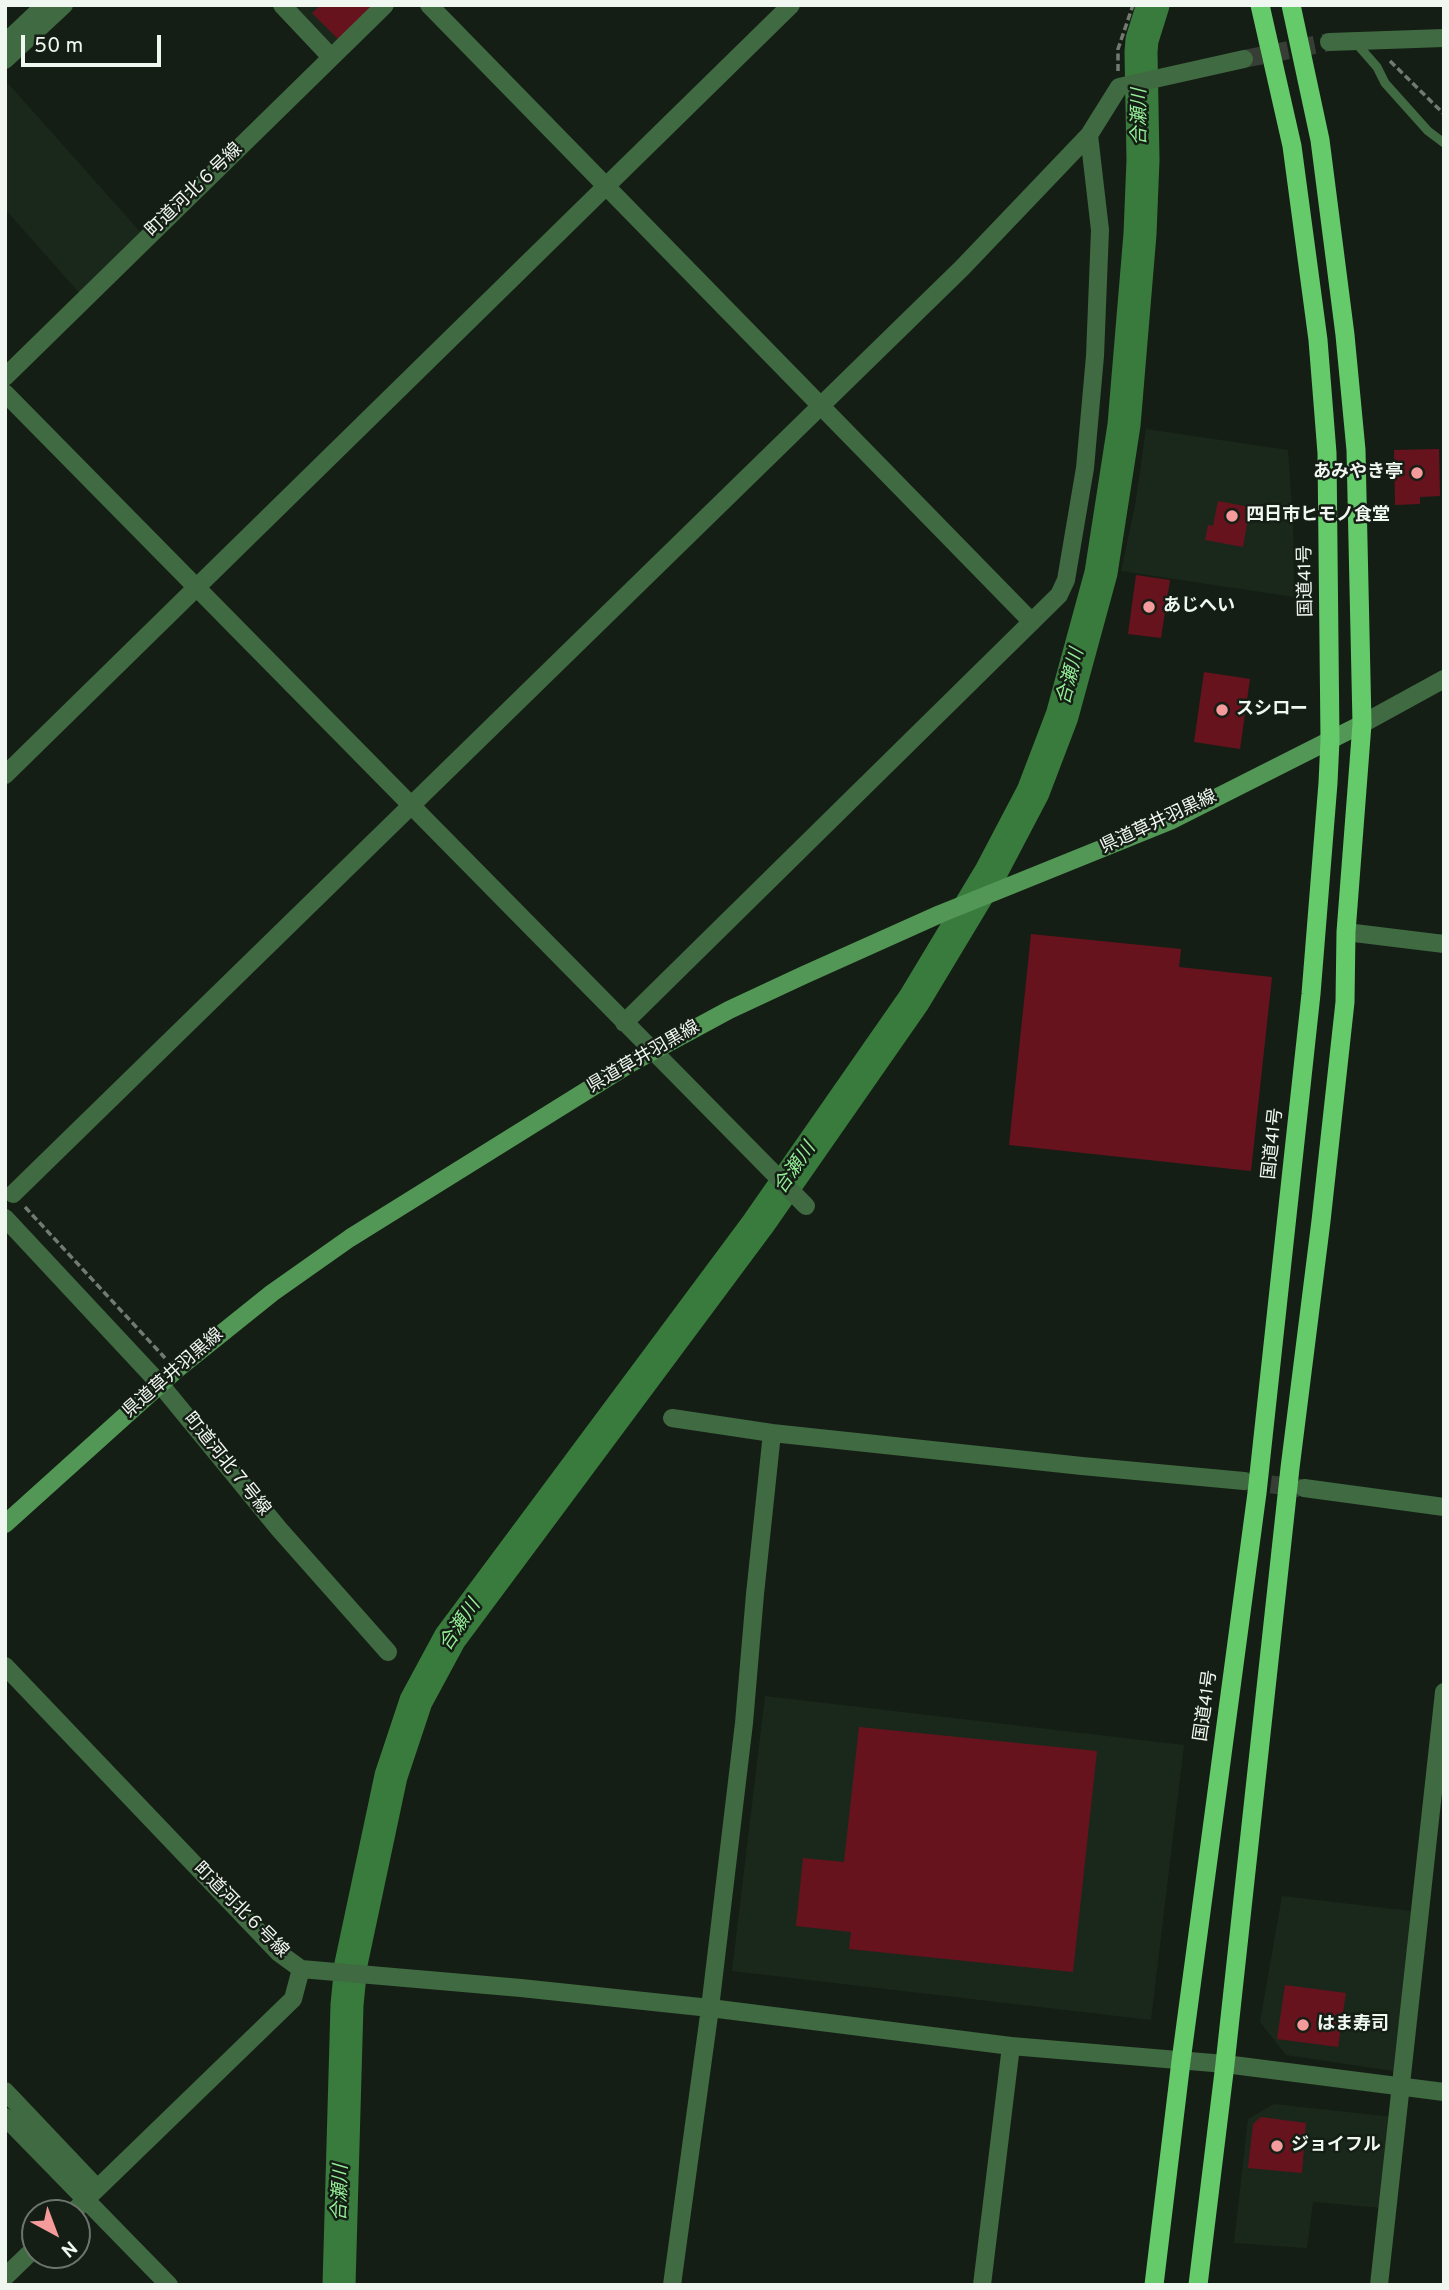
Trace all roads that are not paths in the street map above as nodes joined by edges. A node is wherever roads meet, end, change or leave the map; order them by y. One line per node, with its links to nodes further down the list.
1 (45, 5): 12 (street)
2 (64, 5): 15 (street)
3 (282, 5): 13 (street)
4 (384, 5): 13 (street, 町道河北６号線)
5 (429, 5): 18 (street)
6 (791, 5): 18 (street)
7 (1260, 5): 26 (highway, 国道41号)
8 (1292, 5): 25 (highway)
9 (1444, 38): 10 (street)
10 (1362, 41): 11 (street); 17 (lane)
11 (1329, 42)
12 (5, 43)
13 (331, 57): 19 (street, 町道河北６号線)
14 (1244, 59): 16 (street)
15 (5, 60)
16 (1089, 135): 21 (street); 23 (street)
17 (1444, 143)
18 (606, 187): 21 (street); 22 (street)
19 (5, 377)
20 (5, 393): 22 (street)
21 (821, 406): 23 (street); 28 (street)
22 (197, 587): 27 (street); 28 (street)
23 (1032, 622): 31 (street)
24 (1444, 679): 25 (street)
25 (1362, 724): 26 (main road, 県道草井羽黒線); 29 (highway)
26 (1330, 740): 32 (main road, 県道草井羽黒線); 49 (highway, 国道41号)
27 (5, 775)
28 (410, 805): 31 (street); 33 (street)
29 (1346, 932): 30 (street); 50 (highway)
30 (1444, 944)
31 (624, 1023): 32 (street)
32 (652, 1052): 34 (street); 36 (main road, 県道草井羽黒線)
33 (13, 1194)
34 (806, 1206)
35 (5, 1218): 36 (street, 町道河北７号線)
36 (160, 1384): 42 (main road, 県道草井羽黒線); 43 (street, 町道河北７号線)
37 (672, 1418): 38 (street)
38 (772, 1433): 39 (street); 47 (street)
39 (1244, 1481)
40 (1304, 1488): 41 (street)
41 (1444, 1507)
42 (5, 1524)
43 (388, 1652)
44 (5, 1666): 46 (street, 町道河北６号線)
45 (1444, 1692): 51 (street)
46 (301, 1969): 47 (street); 57 (street, 町道河北６号線)
47 (710, 2008): 48 (street); 62 (street)
48 (1011, 2046): 49 (street); 63 (street)
49 (1181, 2061): 50 (street); 64 (highway, 国道41号)
50 (1225, 2064): 51 (street); 65 (highway)
51 (1400, 2087): 53 (street); 66 (street)
52 (5, 2091): 56 (street)
53 (1444, 2092)
54 (5, 2118): 55 (street)
55 (82, 2199)
56 (83, 2199)
57 (86, 2199)
58 (91, 2206): 61 (street)
59 (21, 2262): 60 (street)
60 (5, 2277)
61 (169, 2285)
62 (671, 2285)
63 (982, 2285)
64 (1154, 2285)
65 (1198, 2285)
66 (1379, 2285)

